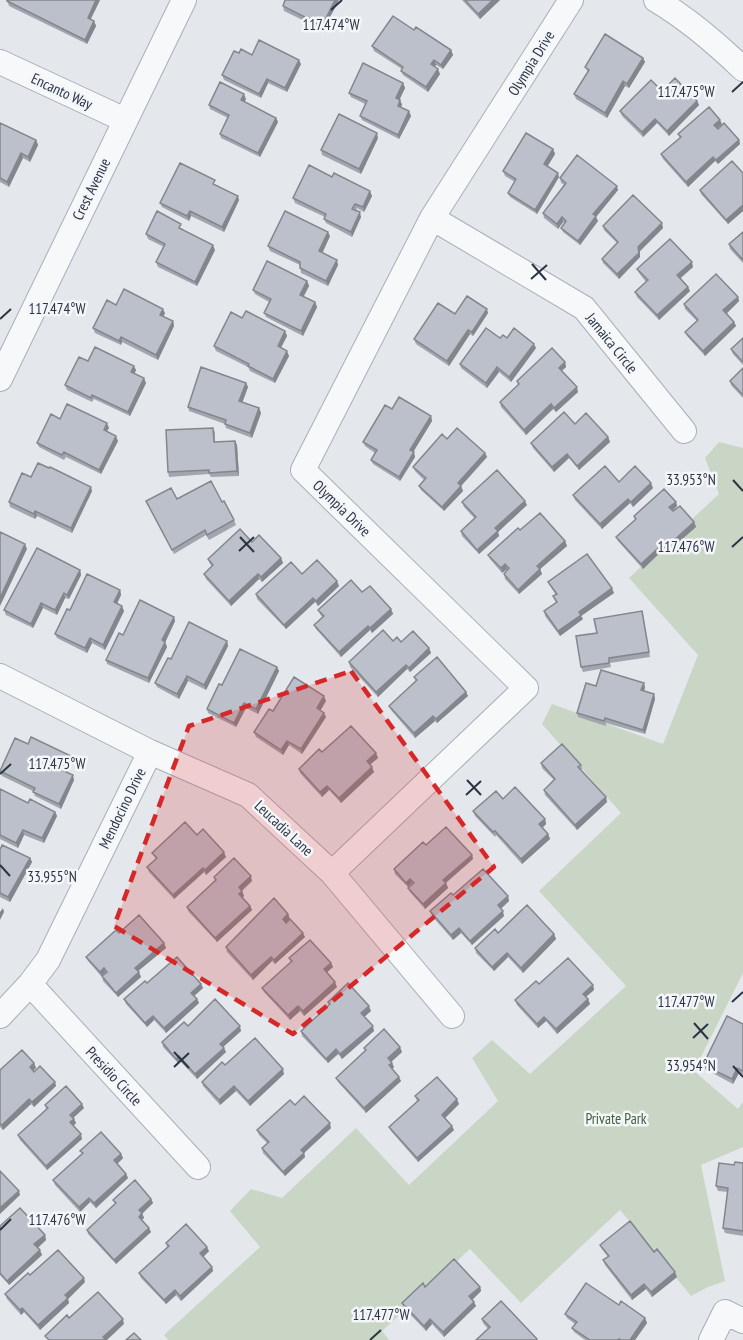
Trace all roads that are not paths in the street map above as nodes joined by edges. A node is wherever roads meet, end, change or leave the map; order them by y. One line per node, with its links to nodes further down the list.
1 (184, 0): 6 (street, Crest Avenue)
2 (571, 0): 7 (street, Olympia Drive)
3 (656, 0): 5 (street)
4 (0, 62): 6 (street, Encanto Way)
5 (743, 69)
6 (125, 120): 8 (street, Crest Avenue)
7 (432, 218): 9 (street, Jamaica Circle); 12 (street, Olympia Drive)
8 (0, 379)
9 (684, 430)
10 (0, 676): 11 (street, Leucadia Lane)
11 (150, 752): 12 (street, Leucadia Lane); 13 (street, Mendocino Drive)
12 (333, 873): 15 (street, Leucadia Lane)
13 (30, 984): 14 (street, Mendocino Drive); 16 (street, Presidio Circle)
14 (0, 1016)
15 (452, 1016)
16 (198, 1167)
17 (743, 1321): 18 (street)
18 (711, 1340)

